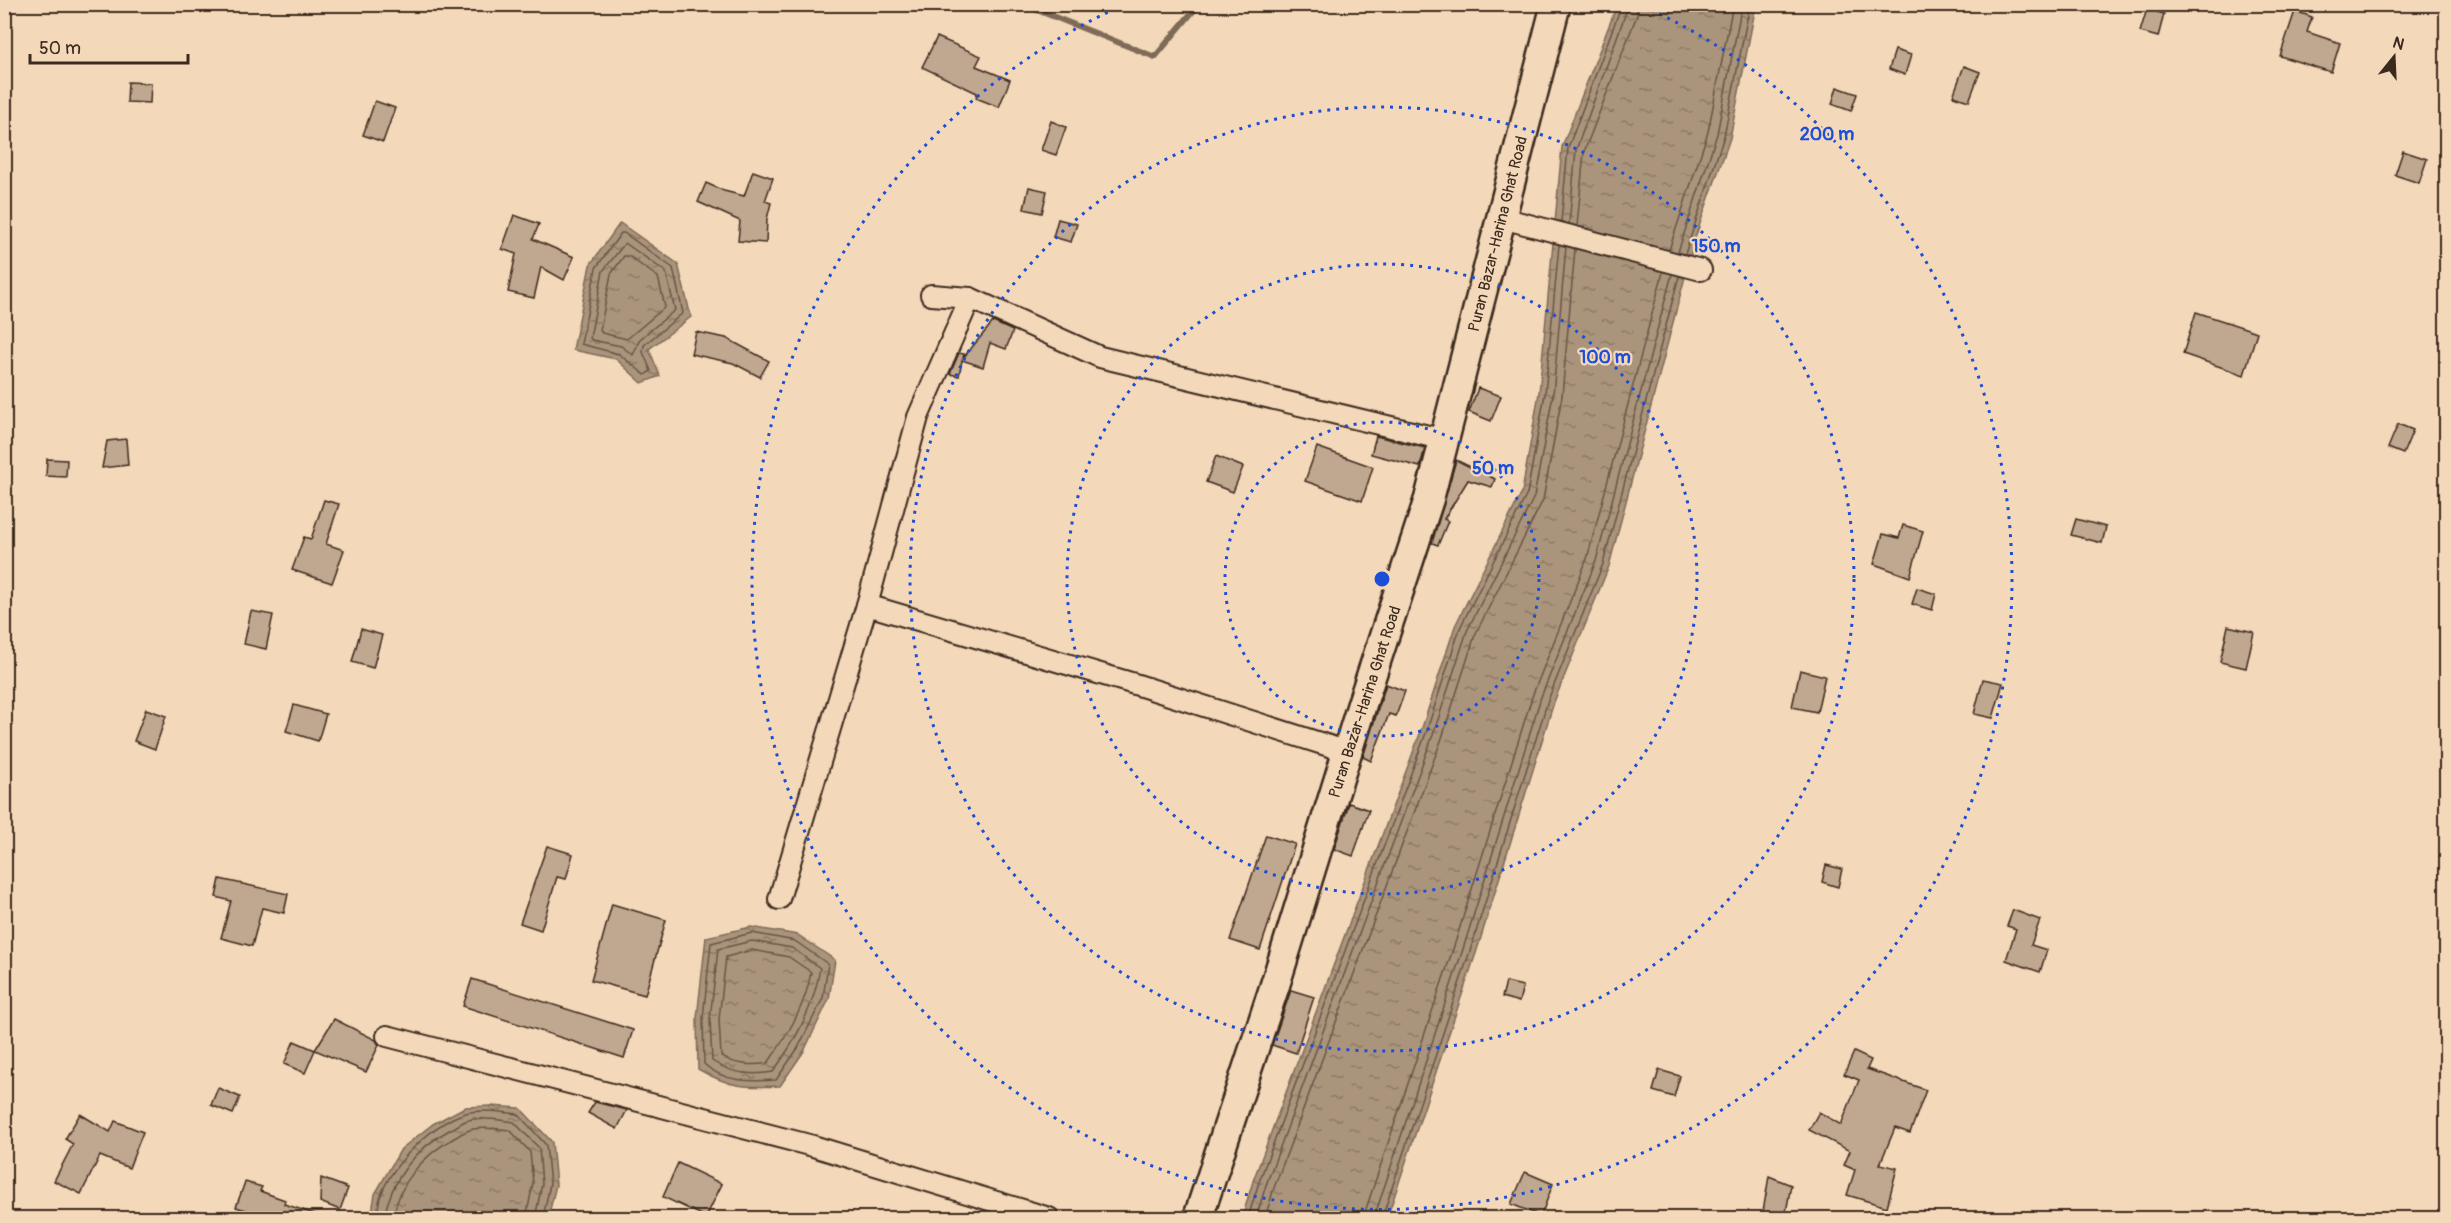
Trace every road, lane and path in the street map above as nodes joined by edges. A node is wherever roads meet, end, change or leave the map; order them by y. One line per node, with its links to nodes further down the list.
1 (1556, 4): 2 (main road, Puran Bazar-Harina Ghat Road)
2 (1502, 218): 3 (street); 6 (main road, Puran Bazar-Harina Ghat Road)
3 (1701, 270)
4 (931, 295): 5 (street)
5 (970, 298): 6 (street); 7 (street)
6 (1445, 440): 8 (main road, Puran Bazar-Harina Ghat Road)
7 (867, 605): 8 (street); 9 (street)
8 (1348, 752): 12 (main road, Puran Bazar-Harina Ghat Road)
9 (779, 898)
10 (387, 1036): 11 (street)
11 (1049, 1218)
12 (1198, 1218)

